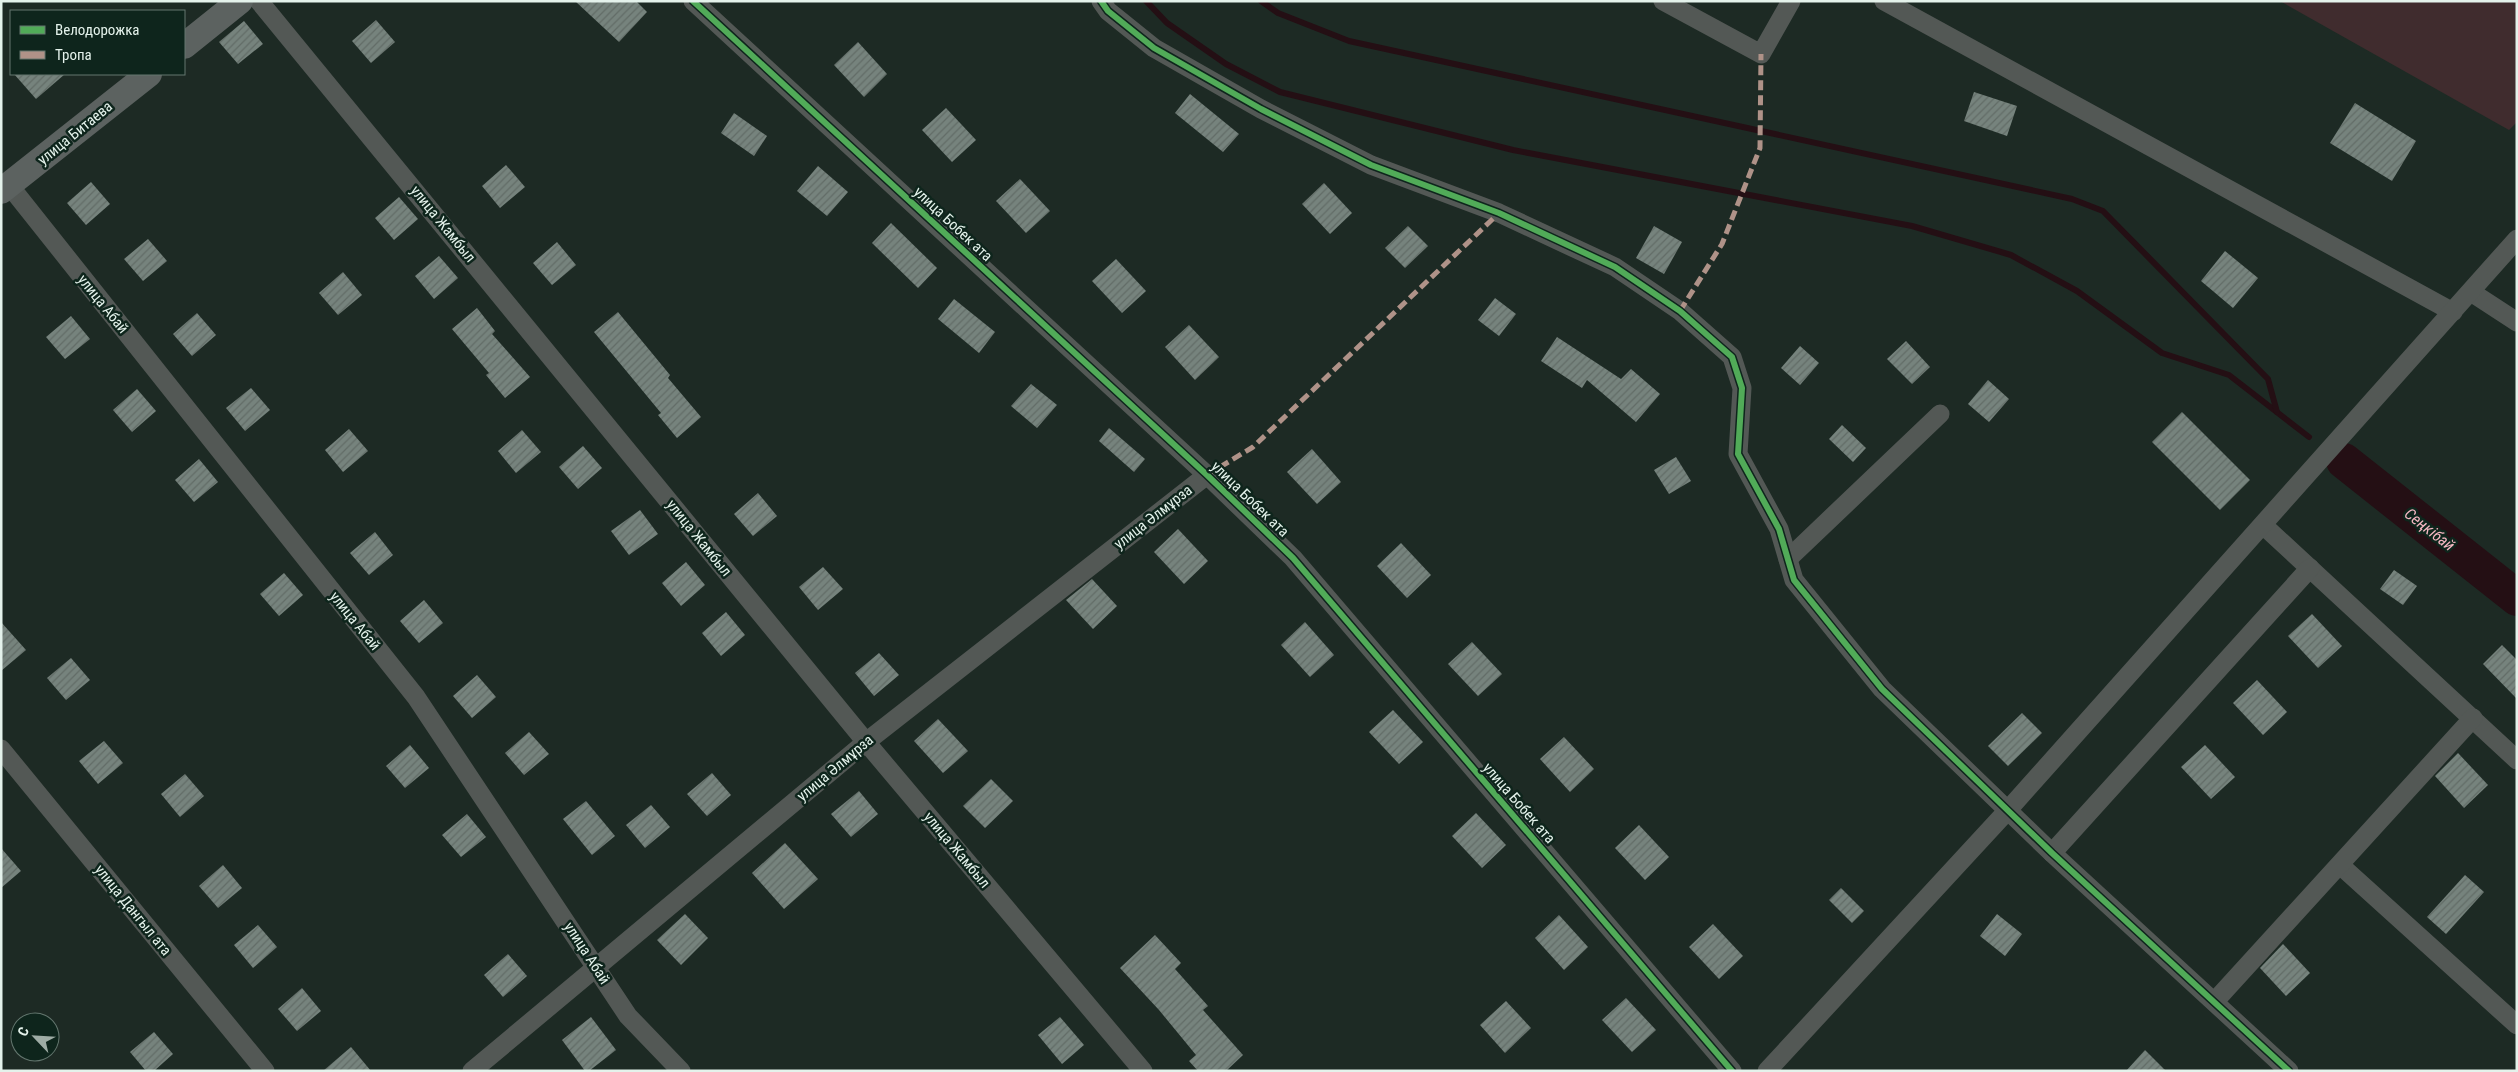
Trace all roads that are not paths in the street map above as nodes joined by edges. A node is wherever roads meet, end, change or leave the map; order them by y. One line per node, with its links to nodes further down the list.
1 (240, 1): 8 (street)
2 (259, 1): 21 (street, улица Жамбыл)
3 (693, 1): 16 (street, улица Бобек ата)
4 (1100, 1): 18 (street)
5 (1663, 1): 6 (street)
6 (1790, 1)
7 (1884, 1): 13 (street)
8 (185, 45)
9 (148, 75): 10 (street, улица Битаева)
10 (5, 188): 27 (street, улица Абай)
11 (2517, 238): 12 (street)
12 (2470, 292): 13 (street); 14 (street)
13 (2453, 312): 17 (street)
14 (2517, 322)
15 (1940, 414): 18 (street)
16 (1207, 475): 21 (street, улица Әлмұрза); 34 (street, улица Бобек ата)
17 (2263, 526): 19 (street); 24 (street)
18 (1788, 560): 24 (street)
19 (2310, 568): 20 (street); 25 (street)
20 (2473, 718): 23 (street); 26 (street)
21 (866, 742): 27 (street, улица Әлмұрза); 33 (street, улица Жамбыл)
22 (1, 749): 30 (street, улица Дангыл ата)
23 (2517, 760)
24 (2008, 810): 25 (street); 35 (street)
25 (2052, 852): 28 (street)
26 (2340, 864): 28 (street); 29 (street)
27 (597, 967): 31 (street, улица Әлмұрза); 32 (street, улица Абай)
28 (2215, 1001): 36 (street)
29 (2517, 1025)
30 (265, 1071)
31 (472, 1071)
32 (681, 1071)
33 (1143, 1071)
34 (1732, 1071)
35 (1766, 1071)
36 (2289, 1071)

